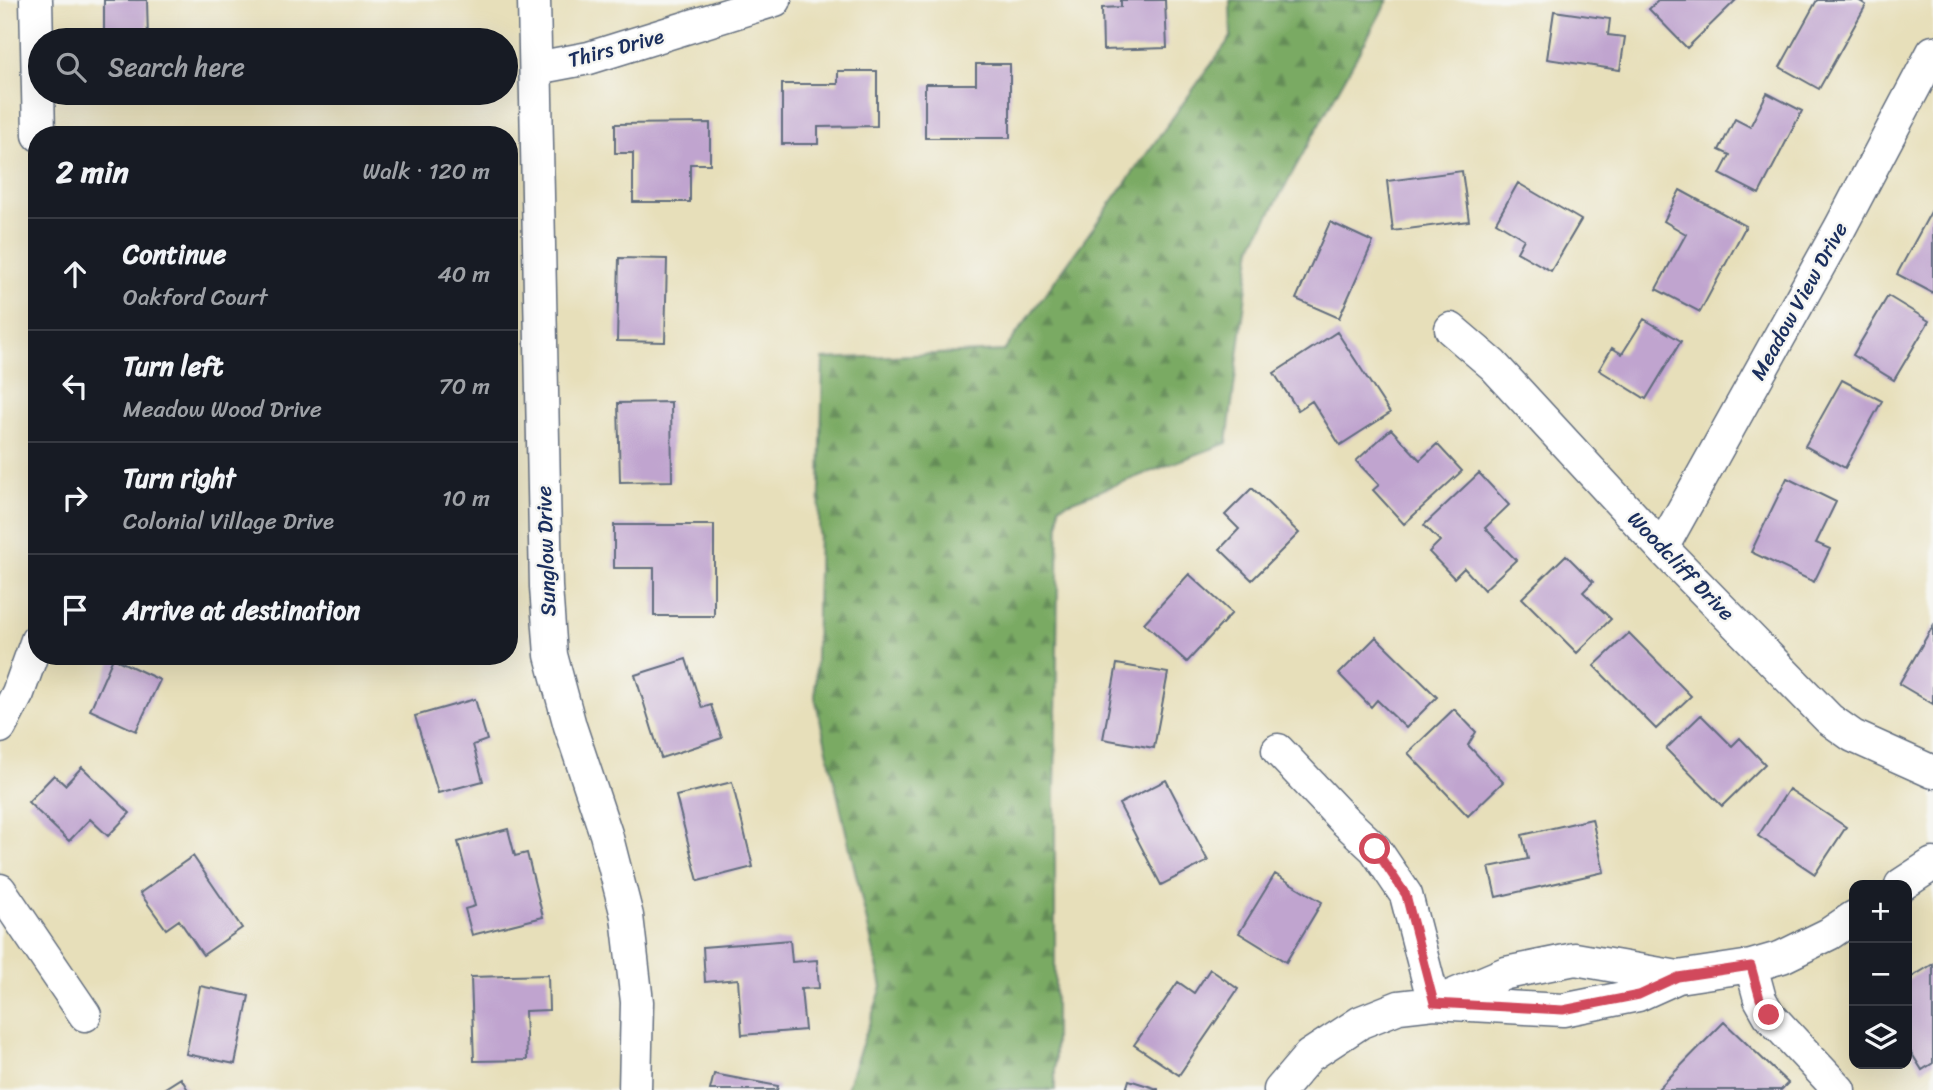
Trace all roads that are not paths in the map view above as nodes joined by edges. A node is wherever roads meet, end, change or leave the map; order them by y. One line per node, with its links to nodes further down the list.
1 (36, 0): 4 (street)
2 (534, 0): 6 (street, Sunglow Drive)
3 (775, 0): 6 (street, Thirs Drive)
4 (37, 28)
5 (1933, 52): 10 (street, Meadow View Drive)
6 (536, 68): 23 (street, Sunglow Drive)
7 (38, 105): 8 (street)
8 (39, 126)
9 (1451, 329): 10 (street, Woodcliff Drive)
10 (1662, 548): 14 (street, Woodcliff Drive)
11 (28, 665): 12 (street)
12 (0, 727)
13 (1278, 750): 21 (street)
14 (1933, 772)
15 (1933, 864): 16 (street)
16 (1909, 880)
17 (0, 890): 22 (street)
18 (1849, 920): 19 (street)
19 (1751, 966): 20 (street); 25 (street)
20 (1678, 977): 21 (street); 21 (street)
21 (1434, 1003): 24 (street)
22 (85, 1015)
23 (635, 1090)
24 (1280, 1090)
25 (1839, 1090)

